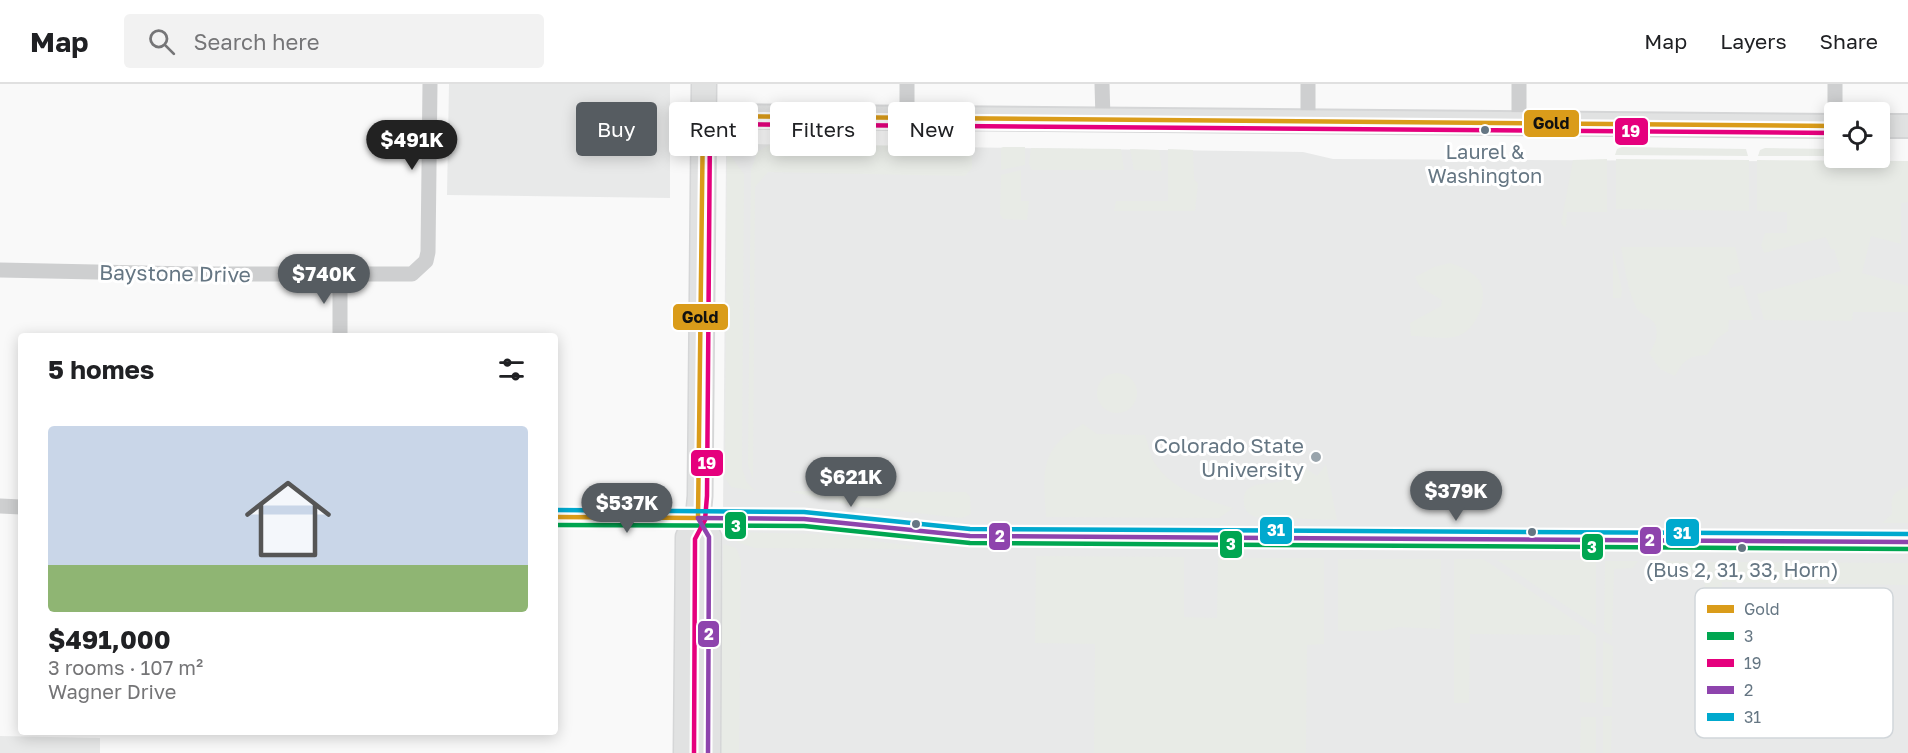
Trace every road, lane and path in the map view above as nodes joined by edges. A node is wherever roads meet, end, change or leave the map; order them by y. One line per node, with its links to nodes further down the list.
1 (429, 84): 22 (street, Baystone Drive)
2 (704, 84): 8 (main road)
3 (907, 84): 9 (street)
4 (1102, 84): 14 (street)
5 (1308, 84): 15 (street)
6 (1519, 84): 16 (street)
7 (1835, 84): 10 (street)
8 (703, 102)
9 (907, 102)
10 (1835, 102)
11 (758, 116): 12 (main road)
12 (888, 117)
13 (975, 118): 14 (main road)
14 (1103, 119): 15 (main road)
15 (1308, 123): 16 (main road)
16 (1519, 123): 17 (main road)
17 (1824, 126)
18 (1890, 126): 19 (main road)
19 (1908, 126)
20 (703, 156): 27 (main road)
21 (0, 270): 22 (street, Baystone Drive)
22 (340, 275): 23 (street)
23 (340, 333)
24 (0, 506): 25 (street)
25 (18, 507)
26 (558, 517): 27 (street)
27 (698, 518): 28 (street); 29 (main road); 30 (main road)
28 (1908, 542)
29 (686, 753)
30 (708, 753)

